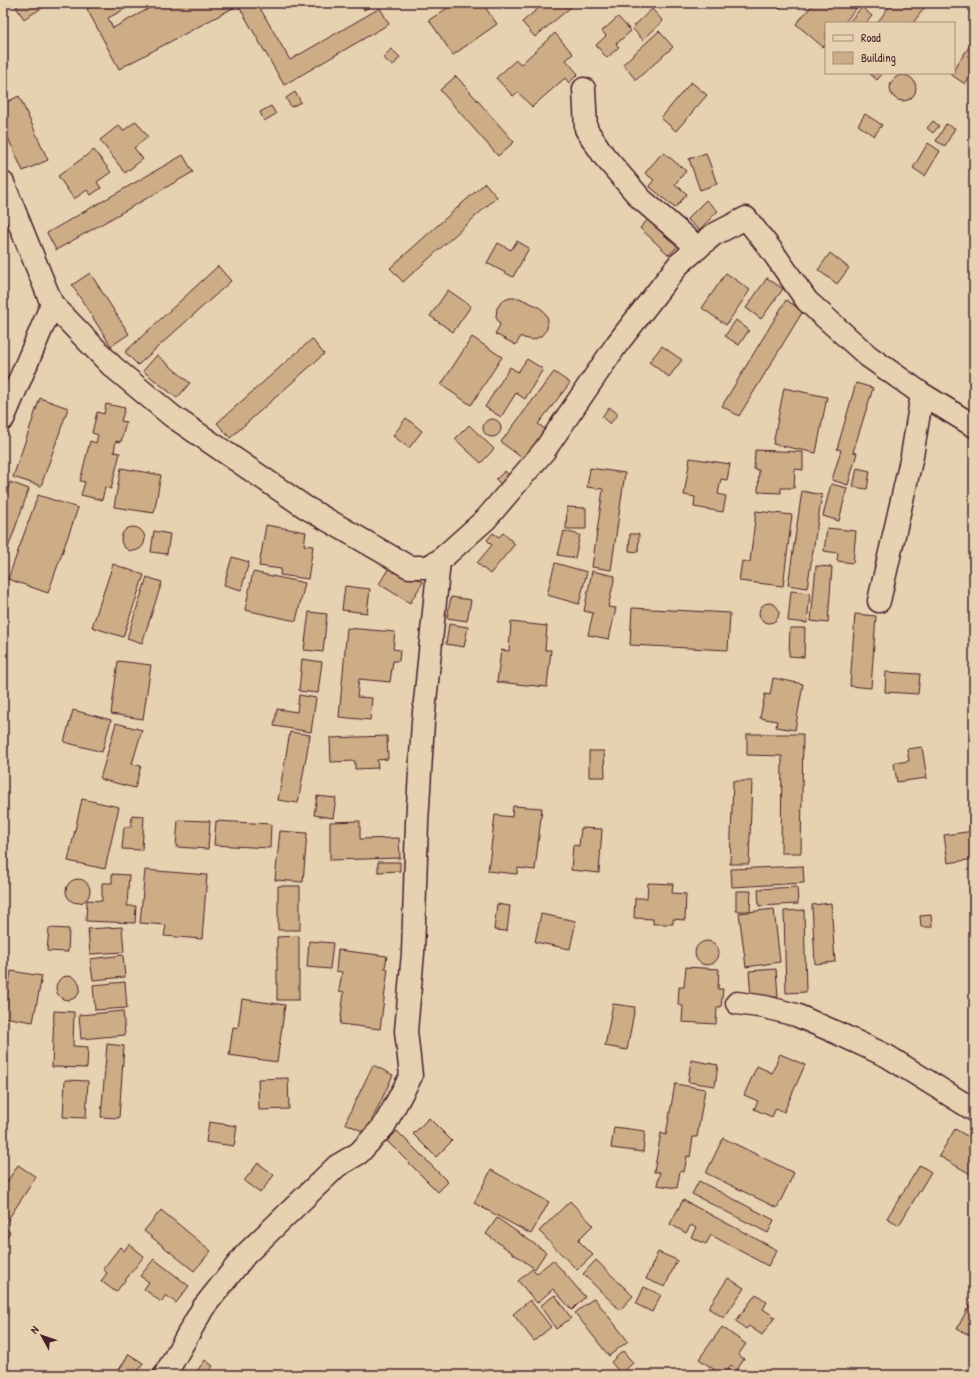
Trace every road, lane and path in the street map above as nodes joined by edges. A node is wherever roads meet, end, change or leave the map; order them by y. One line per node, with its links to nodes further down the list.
1 (584, 89): 3 (street)
2 (3, 183): 4 (street)
3 (698, 248): 5 (street); 8 (street)
4 (52, 304): 6 (street); 8 (street)
5 (922, 394): 7 (street); 9 (street)
6 (3, 419)
7 (974, 426)
8 (439, 561): 12 (street)
9 (879, 601)
10 (737, 1003): 11 (street)
11 (974, 1110)
12 (165, 1375)

